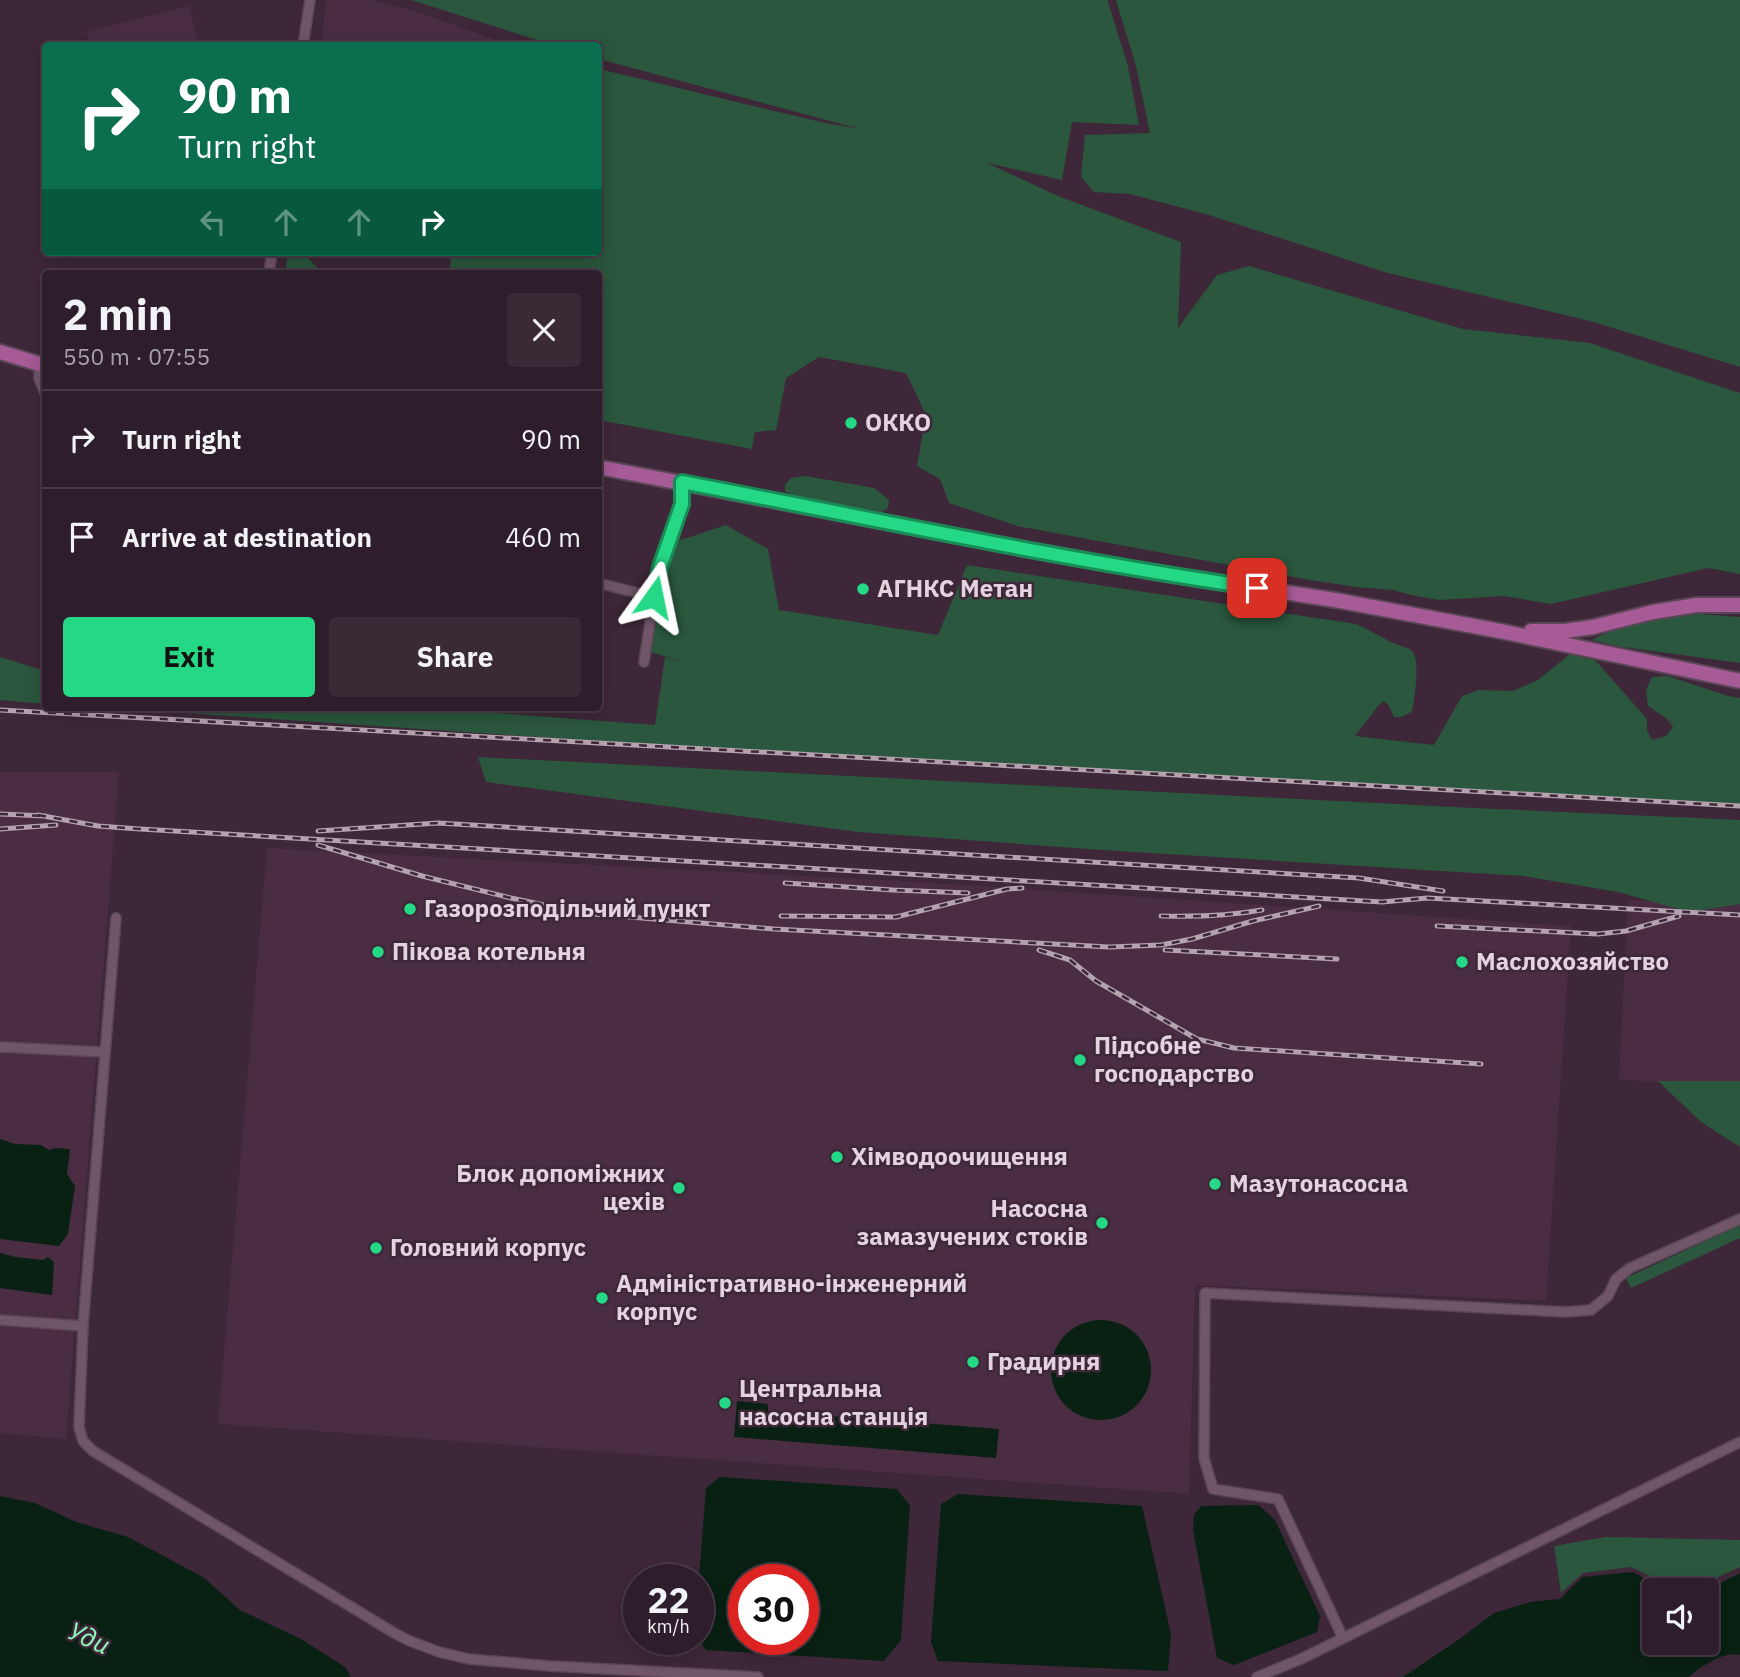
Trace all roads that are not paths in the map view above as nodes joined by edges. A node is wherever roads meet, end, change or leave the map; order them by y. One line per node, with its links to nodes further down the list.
1 (310, 0): 2 (street)
2 (304, 42)
3 (0, 352): 4 (main road)
4 (42, 366): 5 (street)
5 (42, 386)
6 (602, 468): 7 (main road)
7 (682, 482): 9 (street); 11 (main road)
8 (602, 584): 9 (street)
9 (654, 597): 12 (street)
10 (1740, 605): 11 (main road)
11 (1500, 631): 13 (main road)
12 (644, 662)
13 (1740, 681)
14 (116, 918): 16 (street)
15 (0, 1047): 16 (street)
16 (104, 1052): 19 (street)
17 (1740, 1219): 21 (street)
18 (0, 1320): 19 (street)
19 (83, 1326): 22 (street)
20 (1740, 1442): 21 (street)
21 (1343, 1638): 23 (street)
22 (758, 1677)
23 (1257, 1677)

